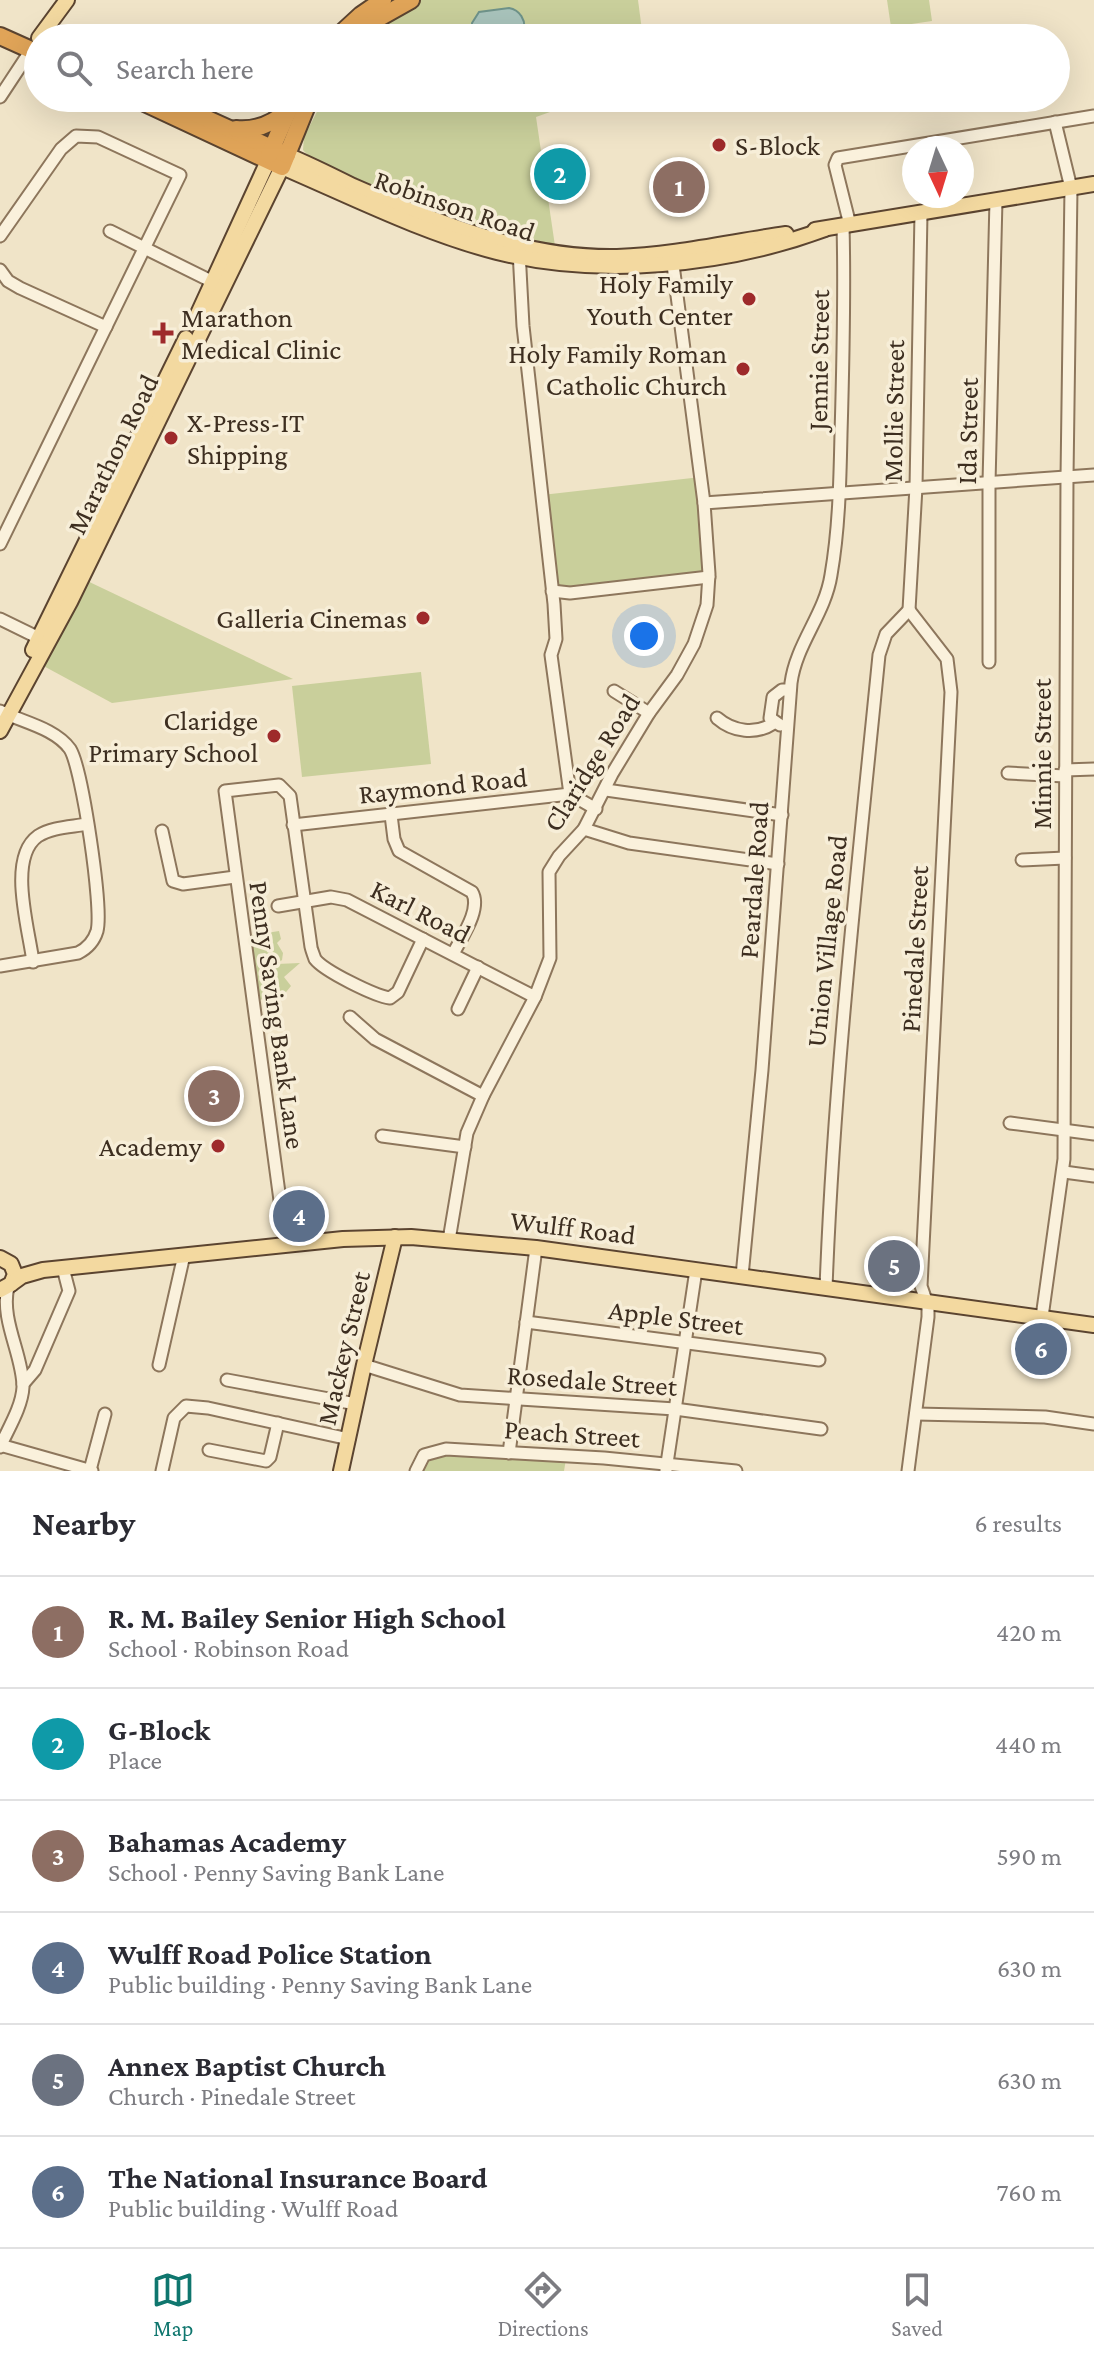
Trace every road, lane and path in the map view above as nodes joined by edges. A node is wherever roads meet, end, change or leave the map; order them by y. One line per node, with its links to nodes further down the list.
1 (67, 0): 4 (main road)
2 (383, 0): 5 (highway)
3 (411, 0): 6 (highway)
4 (51, 24)
5 (351, 24)
6 (372, 24)
7 (0, 25): 9 (highway)
8 (0, 36): 10 (highway)
9 (24, 37)
10 (24, 41)
11 (24, 63): 12 (street)
12 (0, 97)
13 (167, 112): 21 (highway, Robinson Road)
14 (192, 112): 20 (highway, Robinson Road)
15 (283, 112): 20 (highway)
16 (289, 112): 21 (highway)
17 (302, 112): 21 (highway)
18 (1094, 116): 19 (street)
19 (1055, 122): 23 (street, Minnie Street); 26 (street, Jennie Street)
20 (219, 124): 21 (highway, Robinson Road)
21 (277, 158): 30 (main road, Robinson Road); 33 (main road, Marathon Road); 50 (main road, Marathon Road)
22 (1094, 184): 23 (main road, Robinson Road)
23 (1071, 188): 24 (main road, Robinson Road); 36 (street, Minnie Street)
24 (996, 200): 25 (main road, Robinson Road); 37 (street, Ida Street)
25 (921, 213): 26 (main road, Robinson Road); 38 (street, Mollie Street)
26 (846, 226): 31 (main road, Robinson Road); 39 (street, Jennie Street)
27 (110, 231): 29 (street)
28 (0, 236): 29 (street)
29 (144, 248): 33 (street); 34 (street)
30 (519, 251): 31 (main road, Robinson Road); 43 (street)
31 (672, 257): 40 (street, Claridge Road)
32 (0, 270): 34 (street)
33 (213, 282): 46 (main road, Marathon Road)
34 (106, 327): 41 (street)
35 (1094, 475): 36 (street)
36 (1067, 477): 37 (street); 58 (street, Minnie Street)
37 (989, 483): 38 (street); 47 (street, Ida Street)
38 (916, 487): 39 (street); 44 (street, Mollie Street)
39 (839, 495): 40 (street); 48 (street, Peardale Road)
40 (704, 503): 42 (street, Claridge Road)
41 (0, 544)
42 (709, 577): 43 (street); 51 (street, Claridge Road)
43 (553, 598): 60 (street)
44 (909, 610): 100 (street, Union Village Road); 102 (street, Pinedale Street)
45 (0, 619): 46 (street)
46 (39, 638): 50 (main road, Marathon Road)
47 (989, 662)
48 (790, 690): 53 (street); 54 (street, Peardale Road)
49 (614, 691): 51 (street)
50 (3, 712): 55 (main road, Marathon Road); 64 (street)
51 (649, 713): 59 (street, Claridge Road)
52 (717, 718): 53 (street)
53 (774, 723): 54 (street)
54 (787, 729): 63 (street, Peardale Road)
55 (0, 731)
56 (1094, 769): 58 (street)
57 (1008, 773): 58 (street)
58 (1065, 773): 68 (street, Minnie Street)
59 (606, 790): 61 (street, Claridge Road); 63 (street)
60 (570, 794): 61 (street, Raymond Road); 62 (street, Raymond Road)
61 (596, 809): 66 (street, Claridge Road)
62 (391, 815): 65 (street, Raymond Road); 75 (street)
63 (782, 815): 70 (street, Peardale Road)
64 (87, 824): 76 (street); 76 (street)
65 (293, 825): 71 (street, Penny Saving Bank Lane); 72 (street)
66 (584, 829): 70 (street); 79 (street, Claridge Road)
67 (162, 831): 71 (street)
68 (1065, 858): 69 (street); 84 (street, Minnie Street)
69 (1022, 860)
70 (778, 864): 99 (street, Peardale Road)
71 (235, 877): 92 (street, Penny Saving Bank Lane)
72 (303, 902): 73 (street, Karl Road); 74 (street, Karl Road); 74 (street)
73 (278, 906)
74 (423, 939): 75 (street, Karl Road)
75 (453, 954): 78 (street, Karl Road)
76 (33, 962): 77 (street)
77 (0, 966)
78 (478, 967): 79 (street, Karl Road); 80 (street)
79 (535, 997): 82 (street, Claridge Road)
80 (458, 1009)
81 (350, 1017): 82 (street)
82 (483, 1096): 87 (street, Claridge Road)
83 (1010, 1123): 84 (street)
84 (1064, 1131): 85 (street); 88 (street, Minnie Street)
85 (1094, 1134)
86 (382, 1136): 87 (street)
87 (465, 1147): 91 (street, Claridge Road)
88 (1064, 1172): 89 (street); 103 (street, Minnie Street)
89 (1094, 1176)
90 (395, 1237): 91 (main road, Wulff Road); 92 (main road, Wulff Road); 109 (main road, Mackey Street)
91 (449, 1240): 93 (main road, Wulff Road)
92 (286, 1245): 94 (main road, Wulff Road)
93 (536, 1248): 98 (main road, Wulff Road); 104 (street)
94 (184, 1255): 96 (main road, Wulff Road); 108 (street)
95 (3, 1258): 97 (main road, Wulff Road); 101 (main road)
96 (63, 1268): 97 (main road, Wulff Road); 111 (street)
97 (43, 1270): 101 (main road, Wulff Road)
98 (696, 1270): 99 (main road, Wulff Road); 106 (street)
99 (742, 1276): 100 (main road, Wulff Road)
100 (826, 1288): 102 (main road, Wulff Road)
101 (5, 1289): 111 (street)
102 (926, 1302): 103 (main road, Wulff Road); 116 (street, Pinedale Street)
103 (1042, 1317): 105 (main road, Wulff Road)
104 (526, 1322): 106 (street, Apple Street); 112 (street)
105 (1094, 1325)
106 (685, 1342): 107 (street, Apple Street); 114 (street)
107 (819, 1360)
108 (159, 1365)
109 (364, 1365): 112 (street, Rosedale Street); 113 (main road, Mackey Street)
110 (227, 1380): 113 (street)
111 (23, 1384): 121 (street)
112 (516, 1399): 114 (street, Rosedale Street); 123 (street)
113 (356, 1404): 120 (main road, Mackey Street)
114 (675, 1409): 119 (street, Rosedale Street); 124 (street)
115 (105, 1414): 125 (street)
116 (916, 1414): 118 (street); 130 (street, Pinedale Street)
117 (278, 1423): 120 (street); 122 (street); 126 (street)
118 (1094, 1424)
119 (821, 1429)
120 (349, 1439): 127 (main road, Mackey Street)
121 (0, 1446): 125 (street)
122 (209, 1450)
123 (509, 1453): 124 (street, Peach Street); 128 (street, Peach Street)
124 (666, 1467): 129 (street, Peach Street)
125 (91, 1471)
126 (162, 1471)
127 (341, 1471)
128 (416, 1471)
129 (736, 1471)
130 (908, 1471)

